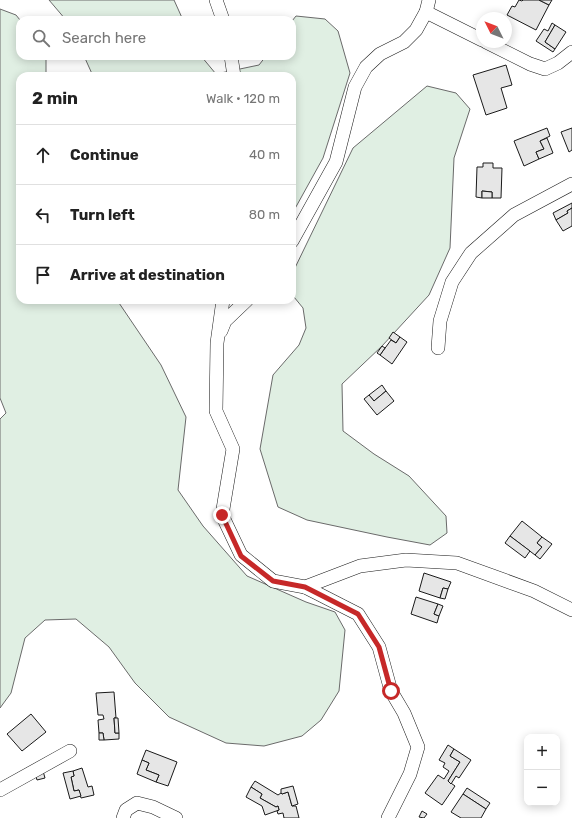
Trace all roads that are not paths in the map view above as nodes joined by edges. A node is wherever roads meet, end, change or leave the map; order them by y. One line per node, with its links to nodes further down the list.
1 (216, 0): 3 (street)
2 (428, 6): 4 (street); 10 (street)
3 (221, 16)
4 (476, 37)
5 (498, 48): 6 (street)
6 (572, 52)
7 (232, 60): 8 (street)
8 (233, 72)
9 (572, 184): 14 (street)
10 (296, 234)
11 (222, 304): 13 (street)
12 (243, 304): 13 (street)
13 (217, 342): 15 (street)
14 (438, 348)
15 (305, 587): 16 (street); 21 (street)
16 (572, 610)
17 (70, 751): 18 (street)
18 (0, 790)
19 (123, 818): 20 (street)
20 (176, 818)
21 (388, 818)

